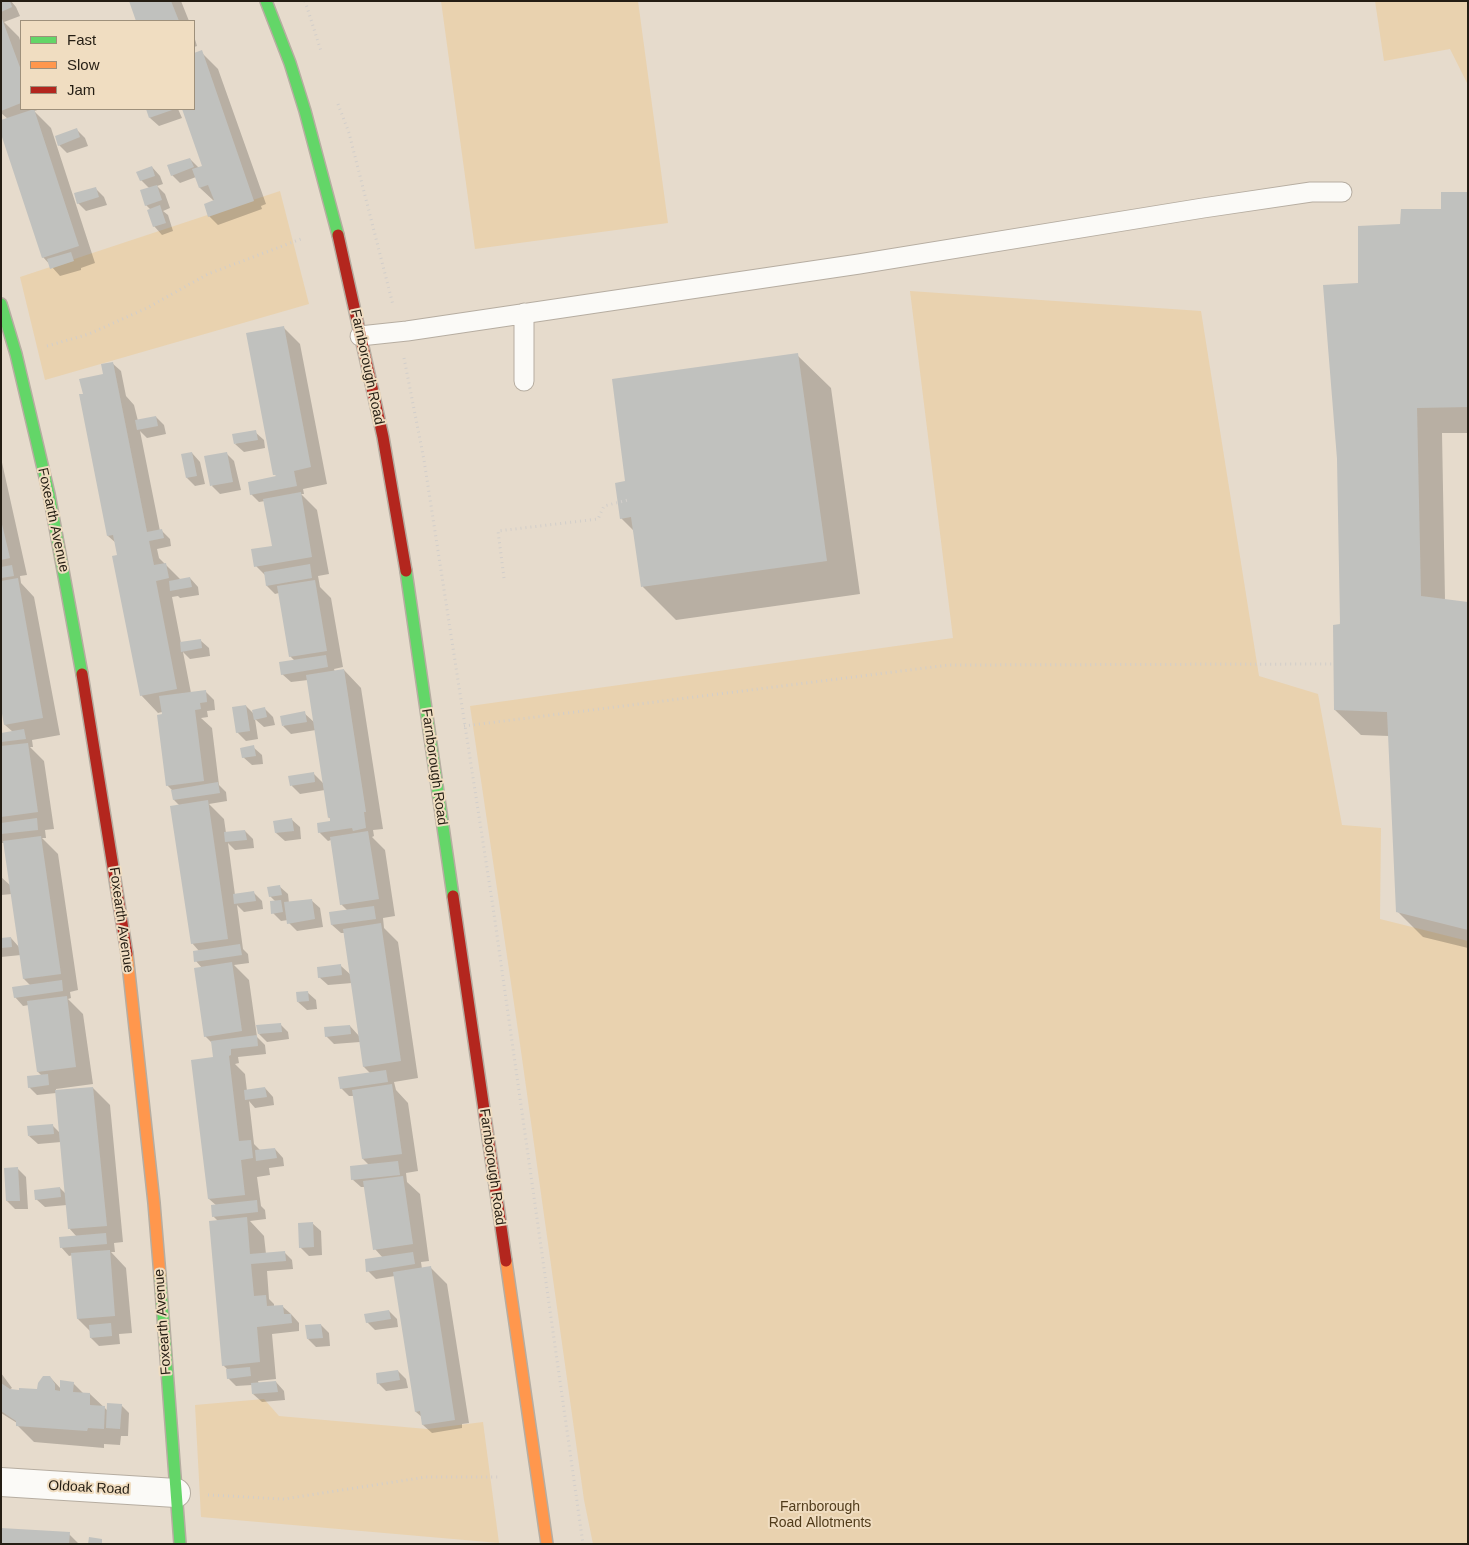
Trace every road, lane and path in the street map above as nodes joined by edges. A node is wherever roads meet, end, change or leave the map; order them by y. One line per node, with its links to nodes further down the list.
1 (266, 1): 6 (street, Farnborough Road)
2 (1342, 192): 5 (lane)
3 (301, 239): 7 (path)
4 (1, 304): 15 (street, Foxearth Avenue)
5 (524, 313): 6 (lane); 8 (lane)
6 (360, 336): 17 (street, Farnborough Road)
7 (42, 348)
8 (524, 381)
9 (628, 500): 10 (path)
10 (504, 578)
11 (1334, 664): 12 (path)
12 (464, 726)
13 (501, 1477): 15 (path)
14 (1, 1482): 15 (street, Oldoak Road)
15 (176, 1493): 16 (street, Foxearth Avenue)
16 (180, 1544)
17 (547, 1544)

